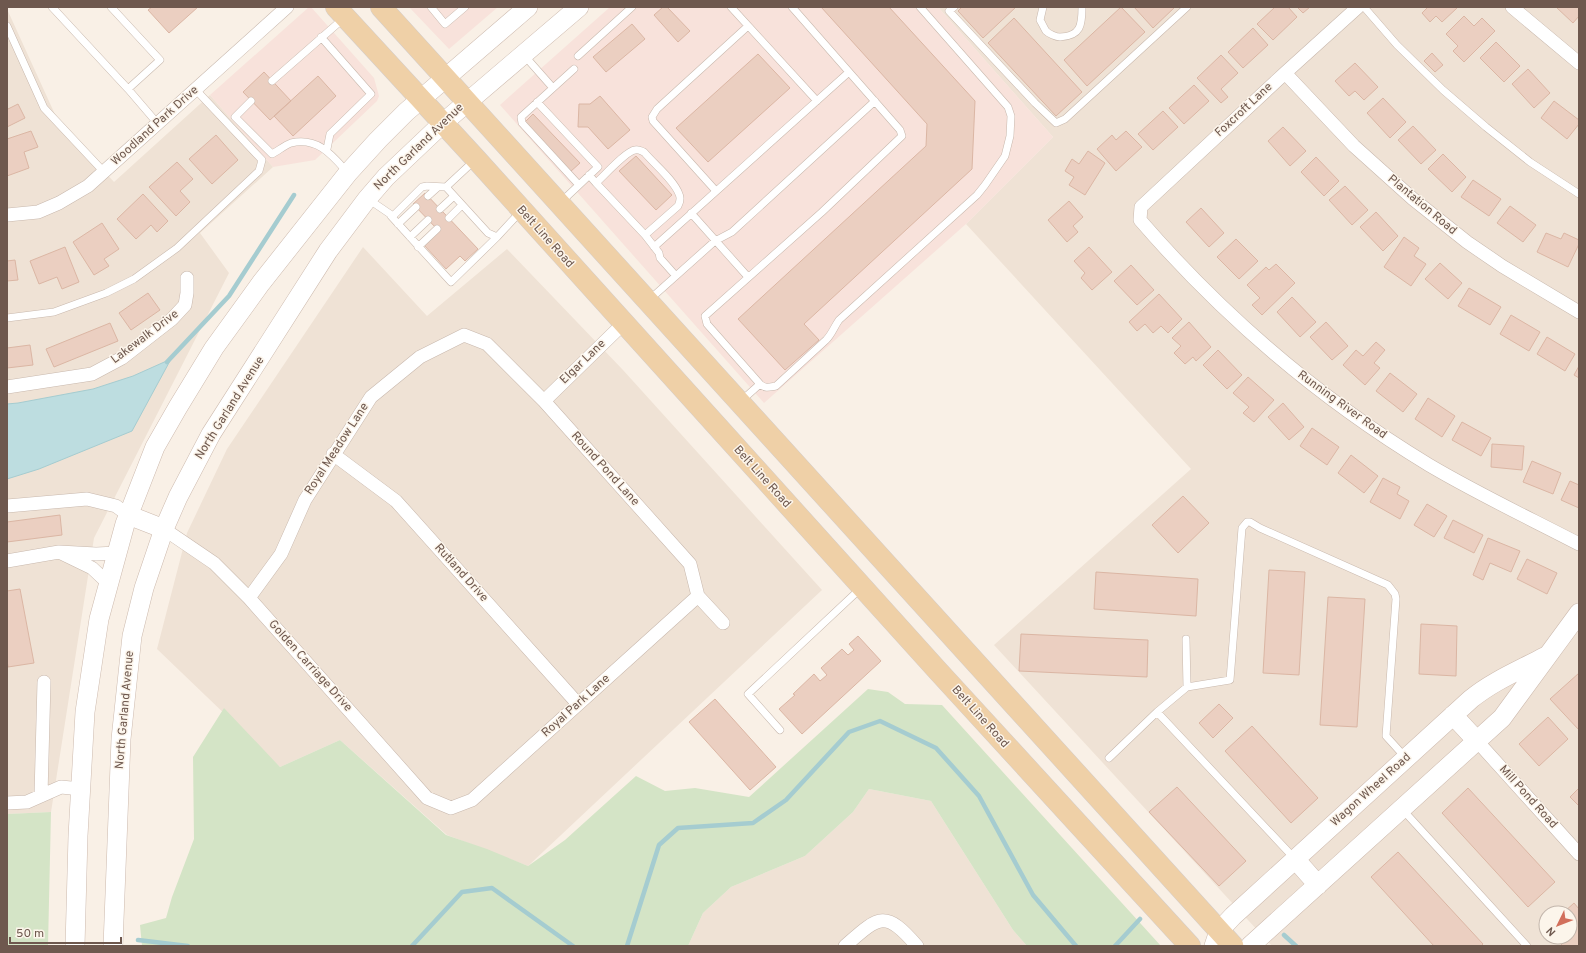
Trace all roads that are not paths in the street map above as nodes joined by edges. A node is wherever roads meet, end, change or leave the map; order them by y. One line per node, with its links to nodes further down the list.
1 (52, 7): 33 (lane)
2 (111, 7): 33 (lane)
3 (287, 7): 34 (street, Woodland Park Drive)
4 (381, 7): 30 (main road)
5 (431, 7): 6 (lane)
6 (465, 7)
7 (528, 7): 30 (main road)
8 (579, 7): 24 (main road, North Garland Avenue)
9 (632, 7): 25 (lane)
10 (731, 7): 22 (lane)
11 (792, 7): 28 (lane)
12 (920, 7): 84 (lane)
13 (1043, 7): 14 (lane)
14 (1082, 7)
15 (1187, 7): 19 (lane)
16 (1358, 7): 29 (street, Foxcroft Lane)
17 (1364, 7): 53 (lane)
18 (1512, 7): 26 (street)
19 (950, 8)
20 (341, 12): 23 (lane); 35 (main road, Belt Line Road)
21 (7, 26): 45 (lane)
22 (748, 26): 38 (lane); 52 (lane)
23 (321, 37): 31 (lane); 43 (lane)
24 (523, 54): 32 (lane); 37 (main road, North Garland Avenue)
25 (578, 56)
26 (1579, 63)
27 (574, 69): 32 (lane)
28 (850, 72): 38 (lane); 39 (lane)
29 (1285, 73): 67 (street, Foxcroft Lane); 80 (street, Plantation Road)
30 (446, 78): 35 (main road); 37 (main road)
31 (272, 80)
32 (553, 88): 40 (lane)
33 (128, 89): 42 (lane)
34 (196, 90): 42 (street, Woodland Park Drive); 81 (lane)
35 (421, 99): 41 (main road, Belt Line Road); 46 (main road)
36 (251, 101): 43 (lane)
37 (467, 101): 41 (main road, North Garland Avenue); 57 (main road)
38 (817, 101): 52 (lane)
39 (875, 101): 73 (lane); 77 (lane)
40 (538, 102): 47 (lane); 49 (lane)
41 (443, 123): 44 (main road, Belt Line Road); 56 (main road, North Garland Avenue)
42 (158, 124): 45 (street, Woodland Park Drive)
43 (327, 149): 46 (lane)
44 (476, 159): 51 (lane); 61 (main road, Belt Line Road)
45 (104, 172): 63 (street, Woodland Park Drive)
46 (348, 173): 92 (main road)
47 (589, 175): 48 (lane); 49 (lane)
48 (596, 183): 70 (lane); 70 (lane)
49 (579, 185): 57 (lane)
50 (438, 187): 51 (lane); 54 (lane); 64 (lane)
51 (446, 187): 55 (lane)
52 (716, 191): 62 (lane)
53 (1579, 194)
54 (428, 196)
55 (454, 196): 58 (lane); 60 (lane)
56 (367, 198): 64 (lane); 93 (main road, North Garland Avenue)
57 (560, 203): 79 (main road)
58 (462, 205): 65 (lane); 72 (lane)
59 (416, 207): 68 (lane)
60 (440, 209)
61 (521, 210): 72 (lane); 82 (main road, Belt Line Road)
62 (691, 213): 73 (lane); 75 (lane)
63 (7, 215)
64 (391, 216): 68 (lane)
65 (448, 218)
66 (428, 220): 71 (lane)
67 (1140, 220): 94 (street, Running River Road)
68 (398, 224): 71 (lane)
69 (437, 229): 74 (lane)
70 (645, 235): 75 (lane)
71 (410, 237): 74 (lane)
72 (497, 237): 74 (lane)
73 (715, 240): 76 (lane); 77 (lane)
74 (418, 247)
75 (654, 247): 76 (lane)
76 (676, 276): 79 (lane)
77 (748, 277): 84 (lane)
78 (187, 278): 85 (street, Lakewalk Drive)
79 (648, 302): 82 (main road); 87 (main road)
80 (1579, 312)
81 (7, 318)
82 (623, 324): 86 (street, Elgar Lane); 90 (main road, Belt Line Road)
83 (464, 335): 86 (street, Round Pond Lane); 88 (street, Royal Meadow Lane)
84 (760, 384): 87 (lane)
85 (7, 387)
86 (544, 401): 101 (street, Round Pond Lane)
87 (739, 403): 89 (main road)
88 (334, 454): 102 (street, Royal Meadow Lane); 109 (street, Rutland Drive)
89 (794, 463): 90 (main road); 98 (main road)
90 (770, 486): 100 (main road, Belt Line Road)
91 (7, 506): 92 (street)
92 (128, 515): 93 (main road); 96 (main road)
93 (164, 529): 102 (street, Golden Carriage Drive); 126 (main road, North Garland Avenue)
94 (1579, 544)
95 (59, 552): 96 (street); 97 (street); 99 (street)
96 (117, 553): 99 (main road)
97 (7, 561)
98 (886, 565): 100 (main road); 124 (main road)
99 (108, 583): 116 (main road)
100 (862, 587): 112 (lane); 129 (main road, Belt Line Road)
101 (698, 596): 104 (street, Round Pond Lane); 109 (street, Royal Park Lane)
102 (249, 598): 119 (street, Golden Carriage Drive)
103 (1579, 613): 106 (main road, Wagon Wheel Road)
104 (723, 623)
105 (1186, 639): 108 (lane)
106 (1547, 655): 111 (main road, Wagon Wheel Road); 113 (main road, Wagon Wheel Road)
107 (44, 682): 117 (street)
108 (1187, 687): 110 (lane); 115 (lane)
109 (578, 704): 119 (street, Royal Park Lane)
110 (1157, 712): 114 (lane); 122 (lane)
111 (1453, 715): 113 (main road); 115 (main road, Wagon Wheel Road)
112 (780, 730)
113 (1477, 741): 120 (main road, Wagon Wheel Road); 121 (street, Mill Pond Road)
114 (1109, 758)
115 (1406, 758): 122 (main road, Wagon Wheel Road)
116 (81, 789): 117 (street); 125 (main road)
117 (41, 795): 118 (street)
118 (7, 803)
119 (451, 808)
120 (1402, 809): 123 (main road, Wagon Wheel Road); 132 (lane)
121 (1579, 854)
122 (1296, 860): 123 (main road); 124 (main road, Wagon Wheel Road)
123 (1318, 885): 131 (main road, Wagon Wheel Road)
124 (1216, 938): 130 (main road)
125 (75, 946)
126 (113, 946)
127 (844, 946): 128 (street)
128 (917, 946)
129 (1190, 946)
130 (1233, 946)
131 (1250, 946)
132 (1527, 946)

